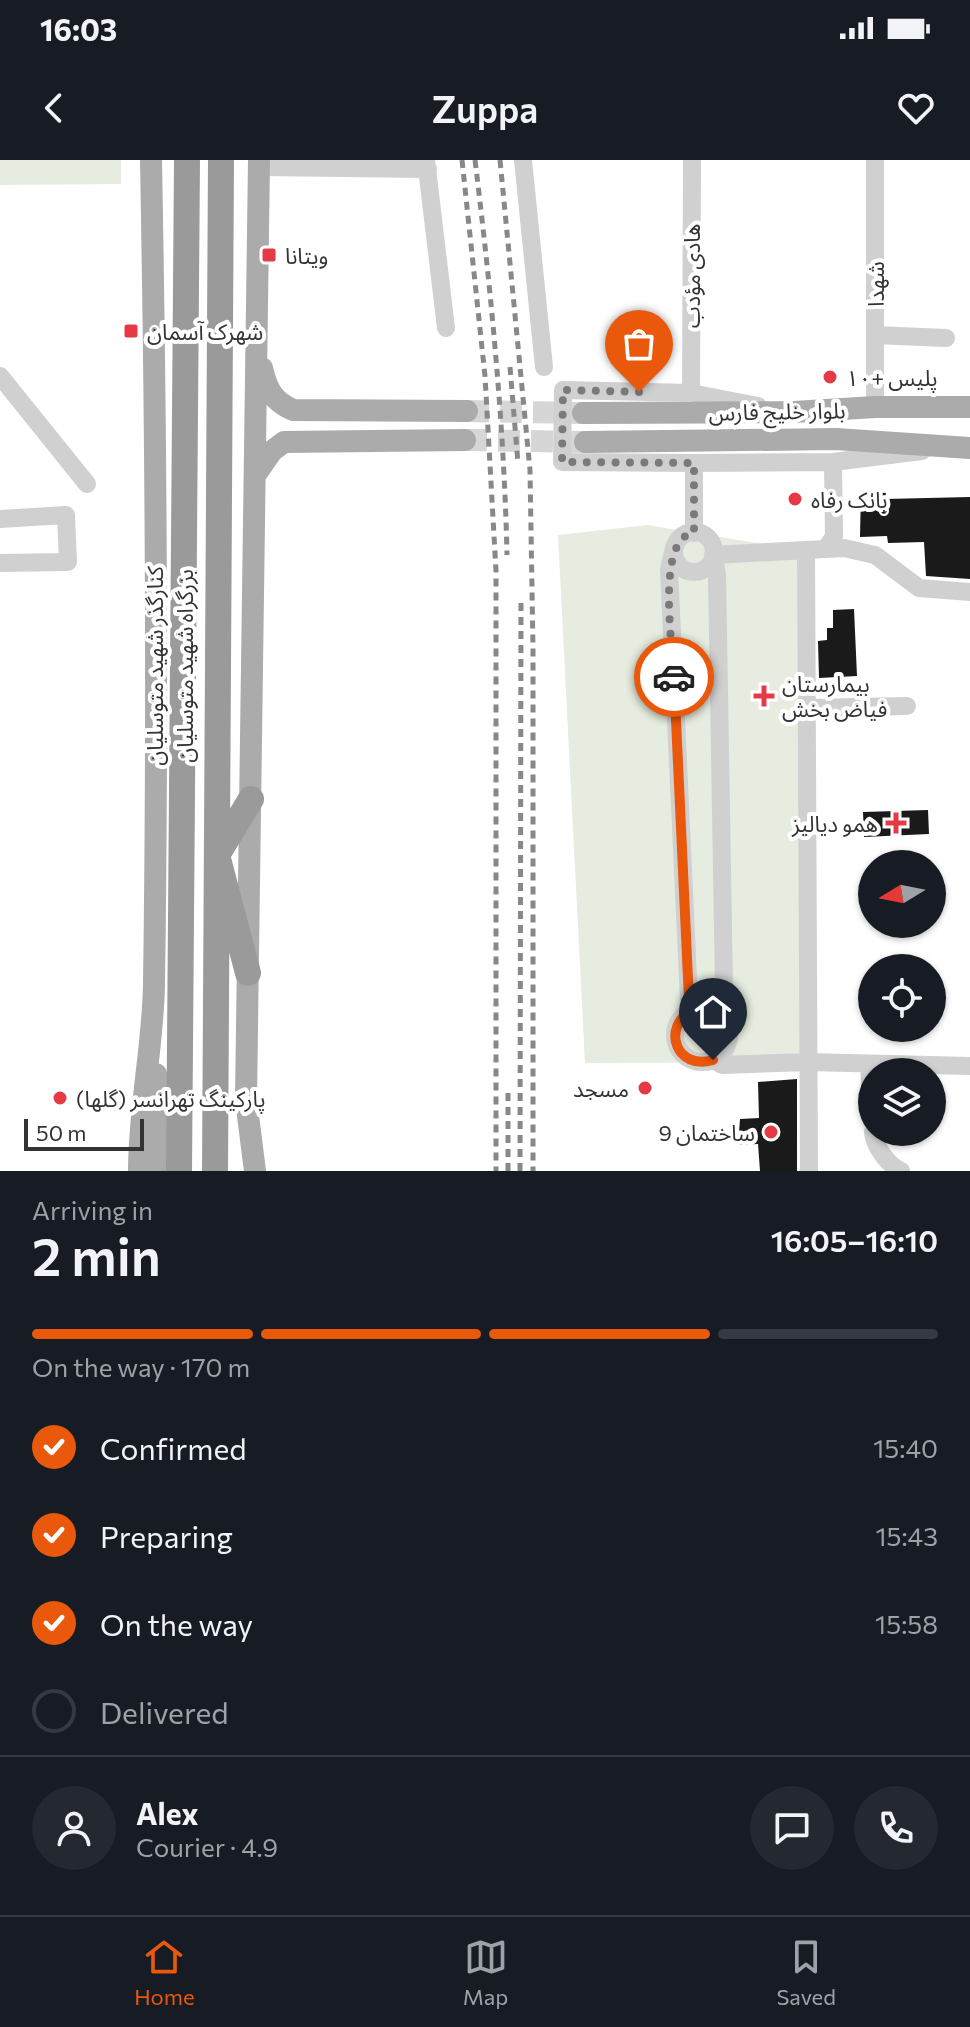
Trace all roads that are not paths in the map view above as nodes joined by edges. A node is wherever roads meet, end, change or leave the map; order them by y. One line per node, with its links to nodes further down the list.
1 (151, 160): 41 (main road, کنارگذر شهید متوسلیان)
2 (187, 160): 52 (highway, بزرگراه شهید متوسلیان)
3 (221, 160): 39 (highway, بزرگراه شهید متوسلیان)
4 (523, 160): 13 (street)
5 (692, 160): 15 (street, هادی مؤدب)
6 (875, 160): 10 (street, شهدا)
7 (259, 163): 8 (street); 12 (main road)
8 (427, 165): 9 (street)
9 (446, 328)
10 (875, 335): 11 (street); 16 (street, شهدا)
11 (946, 338)
12 (256, 344): 18 (main road); 26 (main road)
13 (544, 367)
14 (0, 376): 27 (street)
15 (691, 393): 19 (street); 25 (street, bridge)
16 (875, 407): 17 (main road, بلوار خلیج فارس); 19 (main road, بلوار خلیج فارس)
17 (970, 407)
18 (467, 411)
19 (794, 412): 20 (main road, بلوار خلیج فارس)
20 (583, 413)
21 (465, 440): 26 (main road)
22 (585, 442): 23 (main road, بلوار خلیج فارس)
23 (961, 448): 24 (street)
24 (833, 462): 25 (street); 30 (street)
25 (694, 463): 29 (street)
26 (256, 474): 38 (main road)
27 (87, 484)
28 (0, 519): 34 (street)
29 (694, 533): 31 (street); 33 (street)
30 (827, 547): 32 (street); 35 (street)
31 (674, 548): 33 (street); 42 (street)
32 (806, 551): 33 (street); 37 (street)
33 (713, 555): 42 (street)
34 (0, 563)
35 (970, 592)
36 (907, 706): 37 (street)
37 (807, 708): 44 (street)
38 (251, 799): 39 (highway); 40 (main road)
39 (217, 855): 40 (highway); 53 (highway, بزرگراه شهید متوسلیان)
40 (248, 973): 48 (main road)
41 (154, 988): 50 (main road, کنارگذر شهید متوسلیان); 51 (main road)
42 (702, 1009): 43 (street); 43 (street)
43 (713, 1060): 44 (street)
44 (808, 1062): 45 (street); 56 (street)
45 (858, 1064)
46 (946, 1066): 47 (street)
47 (970, 1066)
48 (246, 1100): 54 (main road); 55 (main road)
49 (878, 1146): 57 (street)
50 (139, 1171)
51 (158, 1171)
52 (179, 1171)
53 (215, 1171)
54 (246, 1171)
55 (255, 1171)
56 (809, 1171)
57 (901, 1171)

